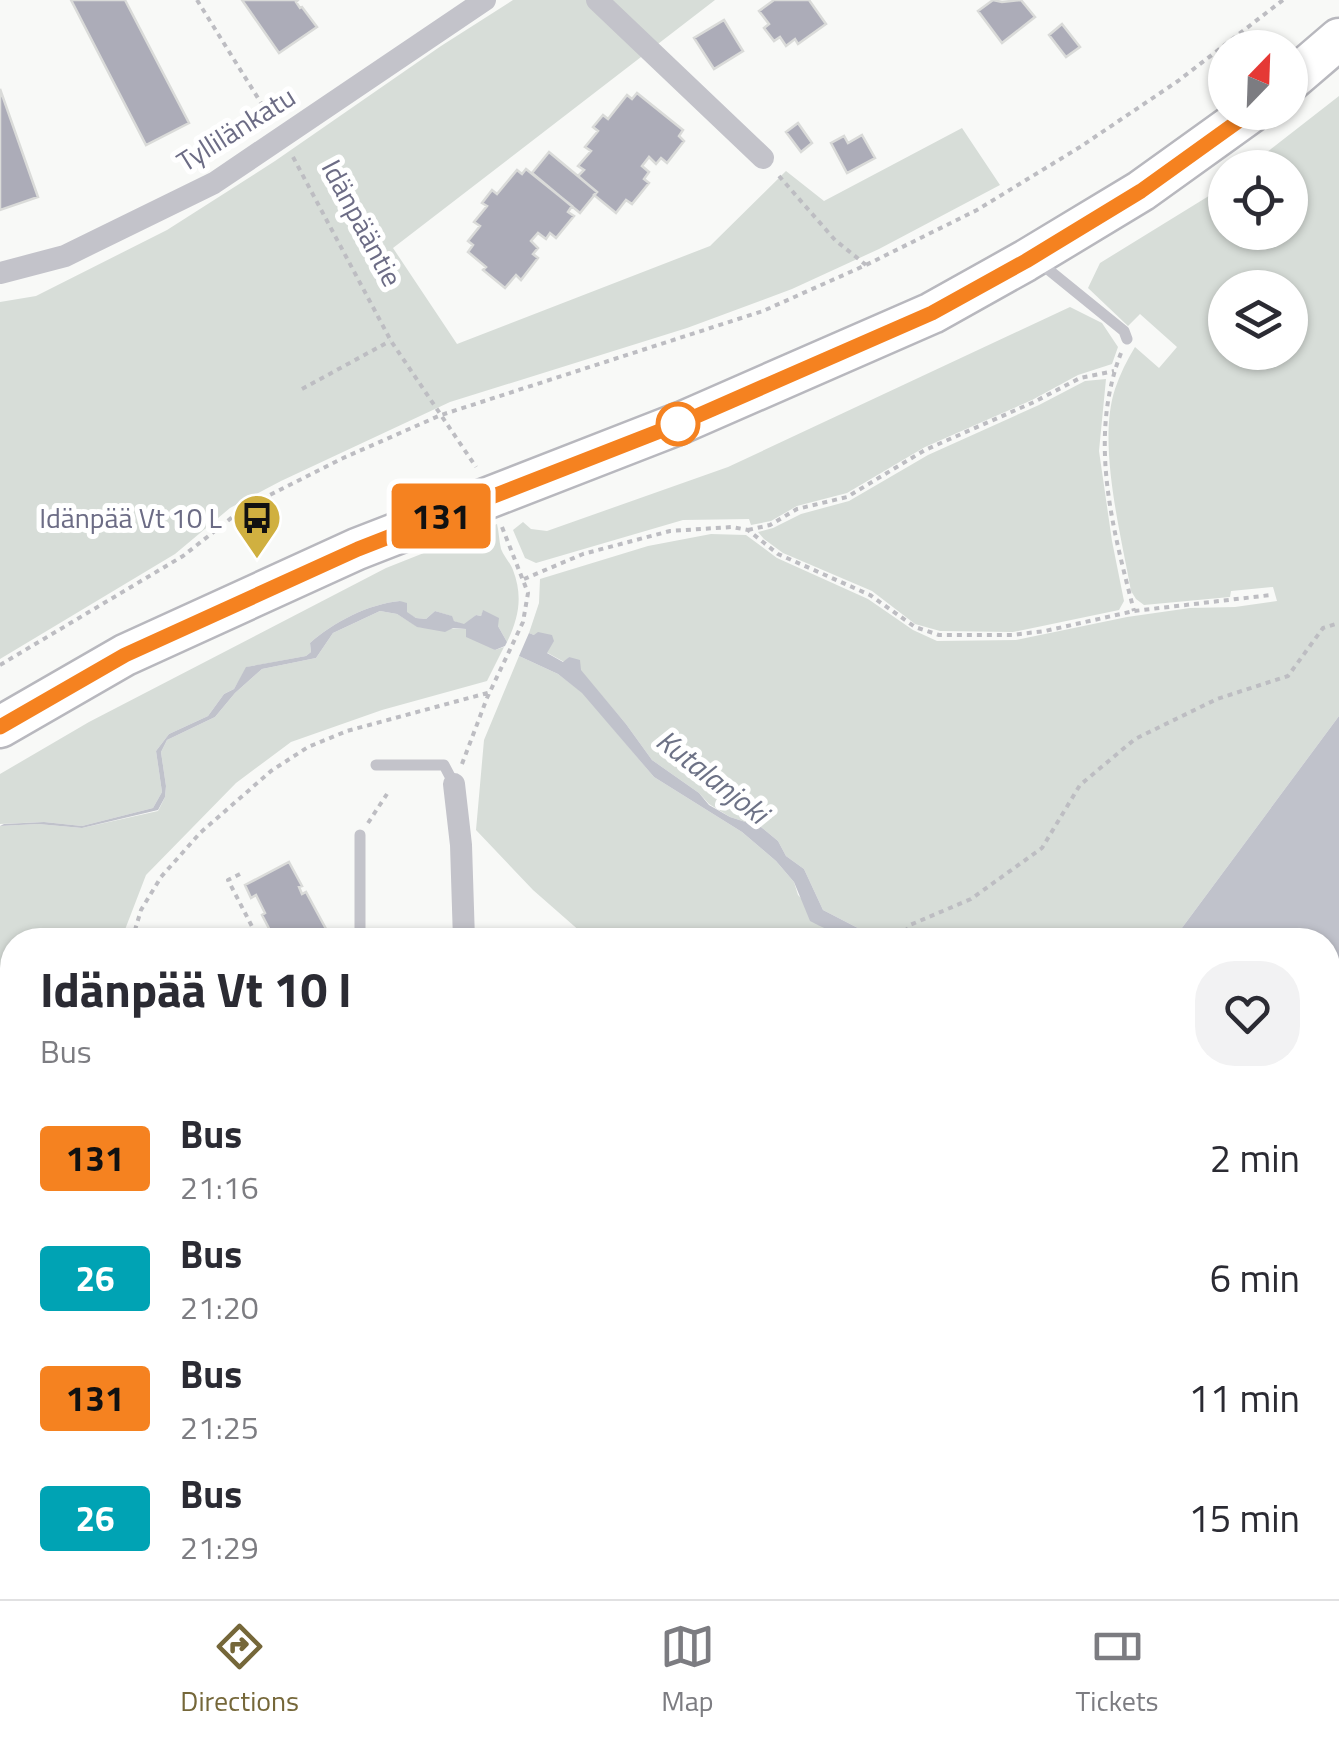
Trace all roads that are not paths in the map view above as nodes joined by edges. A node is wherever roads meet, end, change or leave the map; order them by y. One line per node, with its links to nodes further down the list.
1 (486, 0): 8 (street, Tyllilänkatu)
2 (597, 0): 6 (street)
3 (1339, 39): 4 (highway)
4 (1308, 65)
5 (1226, 130): 7 (highway)
6 (763, 158)
7 (1032, 256): 9 (lane); 10 (highway)
8 (0, 273)
9 (1127, 339)
10 (0, 727)
11 (376, 766): 12 (lane)
12 (454, 784): 15 (street)
13 (360, 835): 14 (lane)
14 (360, 928)
15 (464, 928)

